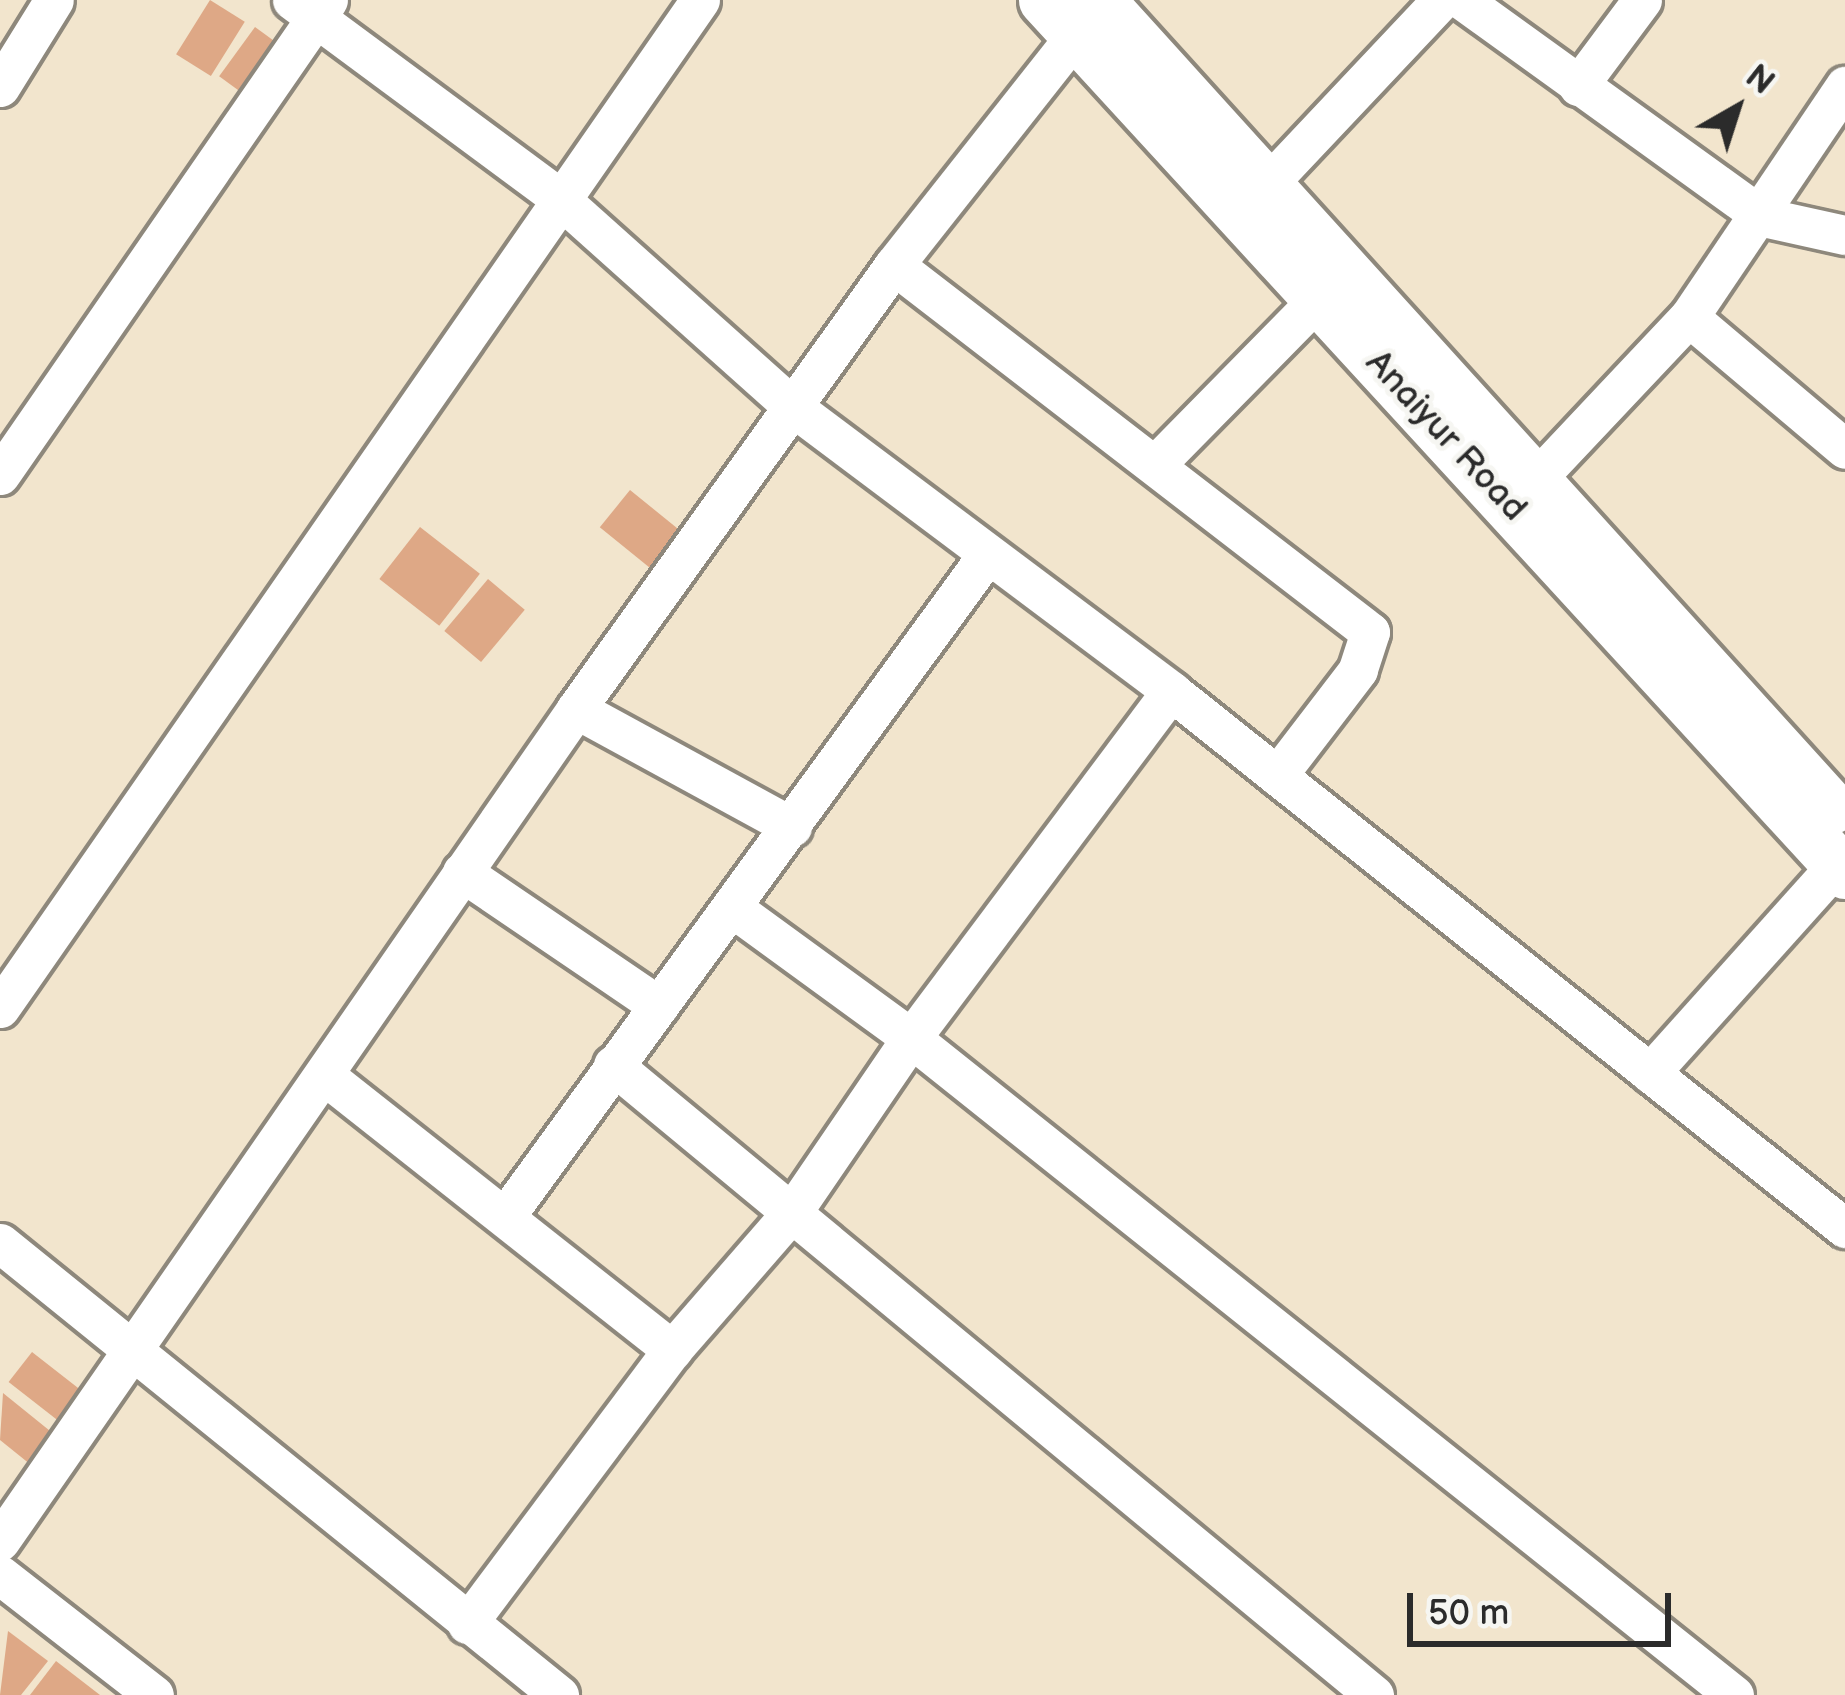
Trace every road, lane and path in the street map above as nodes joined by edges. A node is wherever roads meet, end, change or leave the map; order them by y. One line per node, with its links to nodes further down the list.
1 (700, 0): 11 (street)
2 (1441, 0): 12 (street)
3 (1462, 0): 8 (street)
4 (1642, 0): 8 (street)
5 (57, 2): 10 (street)
6 (315, 5): 11 (street); 21 (street)
7 (1085, 7): 12 (main road, Anaiyur Road); 15 (street)
8 (1578, 86): 13 (street)
9 (1845, 86): 13 (street)
10 (0, 87)
11 (558, 197): 18 (street); 32 (street)
12 (1252, 201): 16 (main road, Anaiyur Road); 22 (main road, Anaiyur Road)
13 (1763, 218): 14 (street); 17 (street)
14 (1845, 235)
15 (894, 265): 18 (street); 20 (street)
16 (1318, 299): 20 (street); 28 (main road, Anaiyur Road)
17 (1689, 316): 19 (street); 22 (street)
18 (793, 407): 23 (street); 25 (street)
19 (1845, 449)
20 (1156, 464): 26 (street)
21 (0, 475)
22 (1538, 477): 28 (main road, Anaiyur Road)
23 (987, 555): 24 (street); 27 (street)
24 (1172, 691): 26 (street); 33 (street)
25 (576, 709): 27 (street); 29 (street)
26 (1277, 776): 35 (street)
27 (792, 827): 30 (street)
28 (1843, 854): 35 (street)
29 (462, 872): 31 (street); 36 (street)
30 (734, 909): 31 (street); 33 (street)
31 (658, 1006): 34 (street)
32 (0, 1009)
33 (911, 1038): 37 (street); 49 (street)
34 (613, 1065): 37 (street); 38 (street)
35 (1650, 1073): 39 (street)
36 (324, 1075): 38 (street); 42 (street)
37 (793, 1211): 41 (street); 48 (street)
38 (507, 1214): 41 (street)
39 (1845, 1228)
40 (0, 1243): 42 (street)
41 (672, 1350): 45 (street)
42 (140, 1352): 43 (street); 45 (street)
43 (0, 1541)
44 (0, 1575): 46 (street)
45 (467, 1624): 47 (street)
46 (154, 1695)
47 (560, 1695)
48 (1374, 1695)
49 (1734, 1695)

